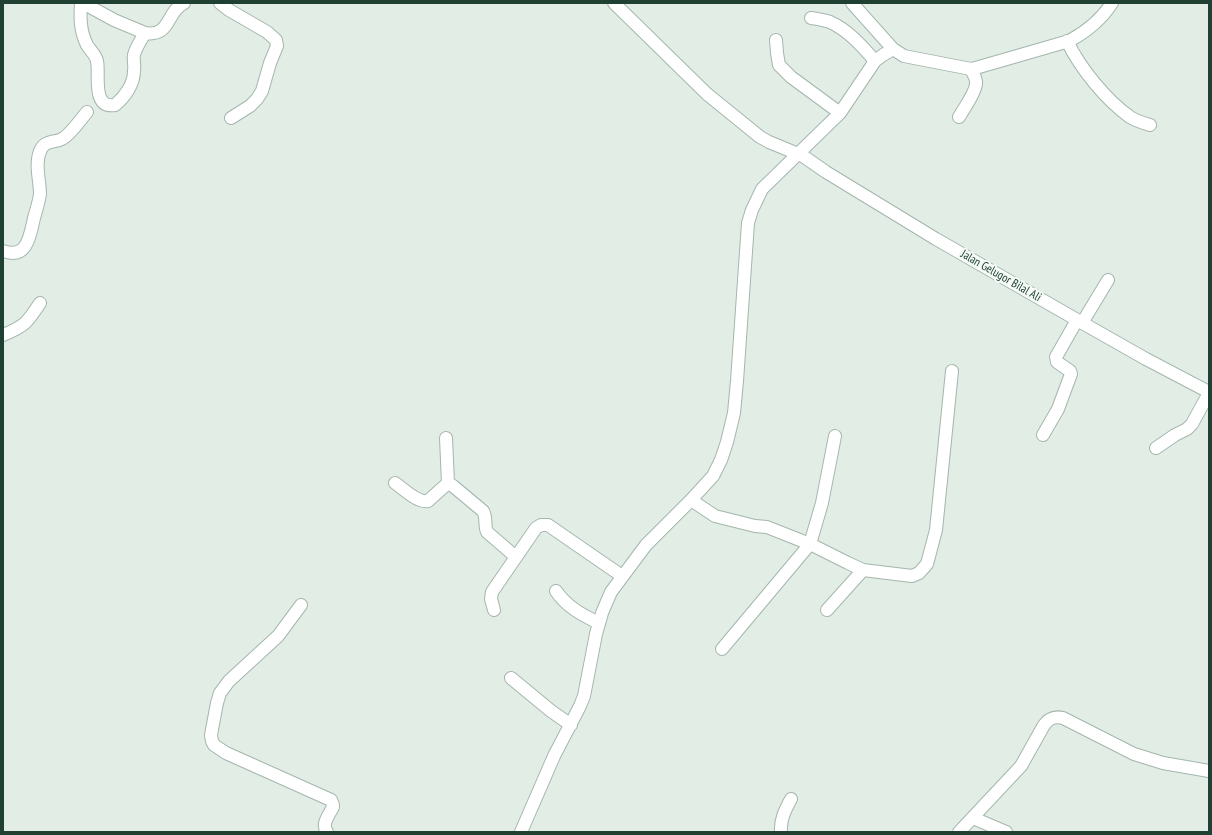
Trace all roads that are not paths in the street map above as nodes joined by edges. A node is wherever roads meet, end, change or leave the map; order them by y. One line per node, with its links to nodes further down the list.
1 (82, 3): 8 (street); 8 (street)
2 (184, 3): 8 (street)
3 (220, 3): 17 (street)
4 (614, 3): 19 (street, Jalan Gelugor Bilal Ali)
5 (852, 3): 11 (street)
6 (1112, 3): 10 (street)
7 (812, 18): 12 (street)
8 (145, 33)
9 (776, 40): 15 (street)
10 (1067, 41): 13 (street); 18 (street)
11 (893, 49): 12 (street); 13 (street)
12 (875, 61): 15 (street)
13 (971, 69): 16 (street)
14 (87, 112): 20 (street)
15 (840, 113): 19 (street)
16 (959, 116)
17 (231, 118)
18 (1150, 125)
19 (795, 156): 23 (street, Jalan Gelugor Bilal Ali); 33 (street)
20 (3, 251)
21 (1108, 280): 23 (street)
22 (40, 303): 24 (street)
23 (1079, 322): 26 (street, Jalan Gelugor Bilal Ali); 27 (street)
24 (3, 335)
25 (952, 371): 36 (street)
26 (1209, 394): 30 (street)
27 (1043, 435)
28 (834, 436): 34 (street)
29 (446, 438): 32 (street)
30 (1156, 448)
31 (395, 483): 32 (street)
32 (448, 483): 35 (street)
33 (691, 500): 34 (street); 37 (street)
34 (810, 544): 36 (street); 43 (street)
35 (516, 557): 37 (street); 40 (street)
36 (863, 570): 41 (street)
37 (622, 576): 42 (street)
38 (556, 592): 42 (street)
39 (301, 605): 49 (street)
40 (494, 610)
41 (827, 610)
42 (599, 623): 45 (street)
43 (722, 649)
44 (511, 678): 45 (street)
45 (570, 725): 50 (street)
46 (1209, 771): 48 (street)
47 (791, 799): 51 (street)
48 (973, 818): 52 (street); 53 (street)
49 (327, 832)
50 (521, 832)
51 (781, 832)
52 (959, 832)
53 (1006, 832)

